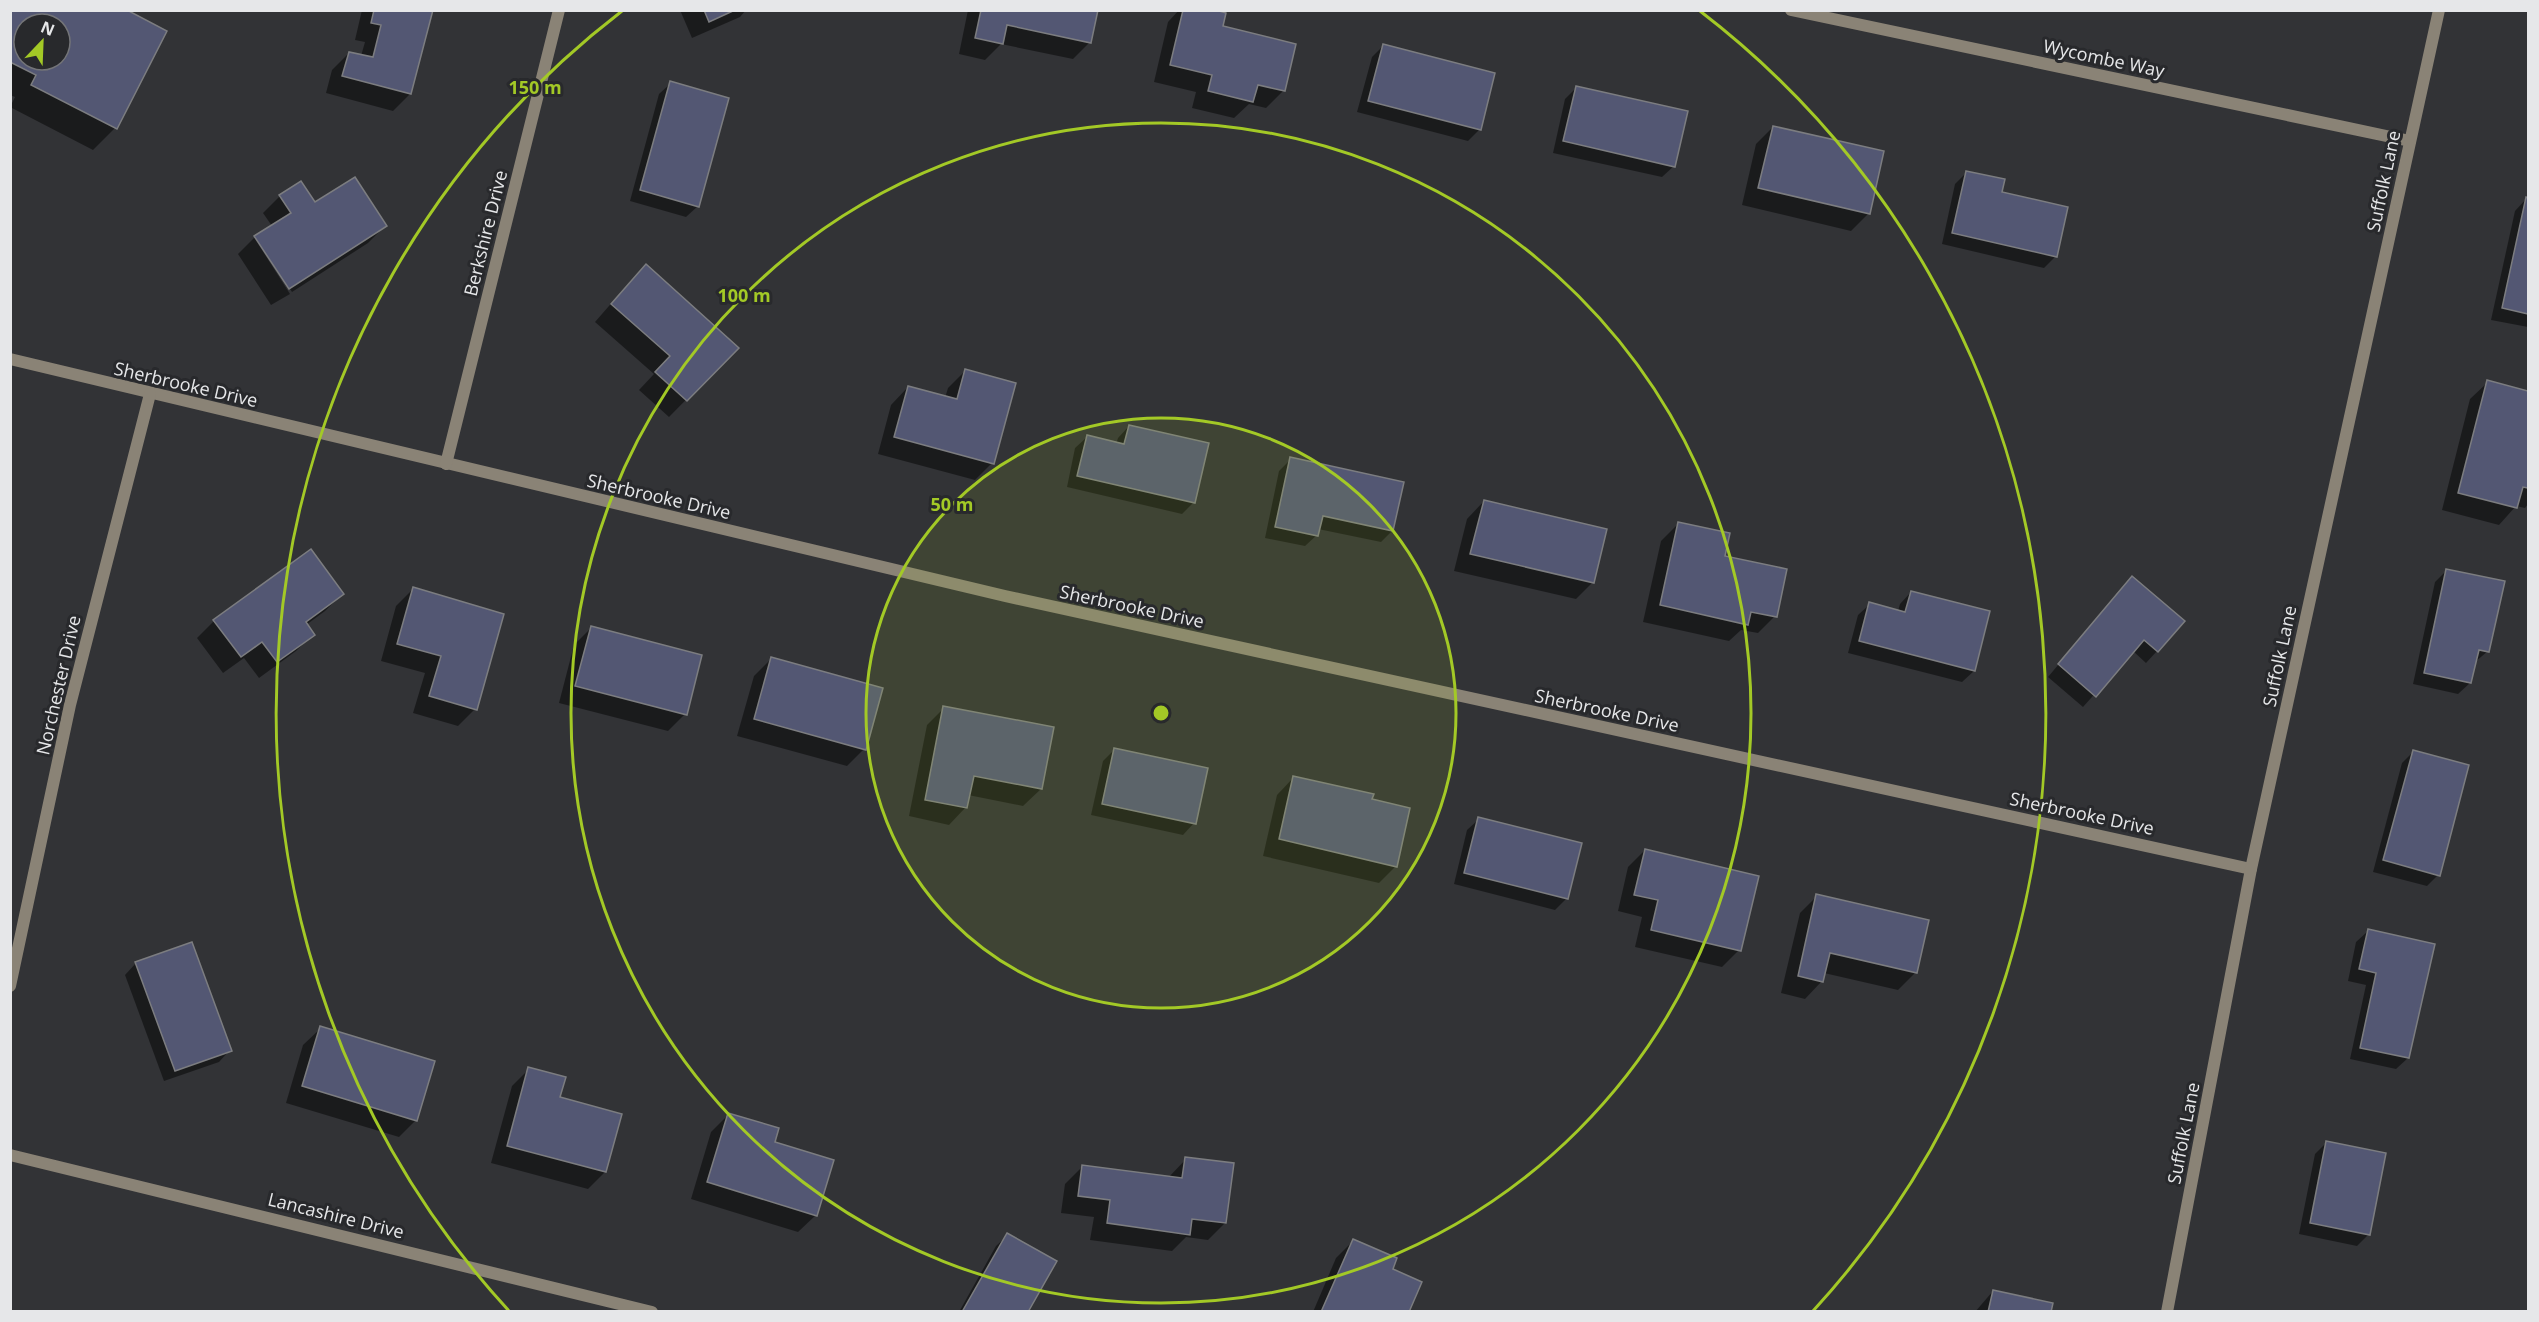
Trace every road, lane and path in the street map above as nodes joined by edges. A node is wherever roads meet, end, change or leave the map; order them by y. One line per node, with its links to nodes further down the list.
1 (559, 10): 7 (street, Berkshire Drive)
2 (1791, 10): 4 (street, Wycombe Way)
3 (2439, 10): 4 (street, Suffolk Lane)
4 (2410, 141): 8 (street, Suffolk Lane)
5 (10, 359): 6 (street, Sherbrooke Drive)
6 (150, 394): 7 (street, Sherbrooke Drive); 9 (street, Norchester Drive)
7 (446, 464): 8 (street, Sherbrooke Drive)
8 (2251, 869): 12 (street, Suffolk Lane)
9 (10, 986)
10 (10, 1155): 11 (street, Lancashire Drive)
11 (652, 1311)
12 (2167, 1311)

